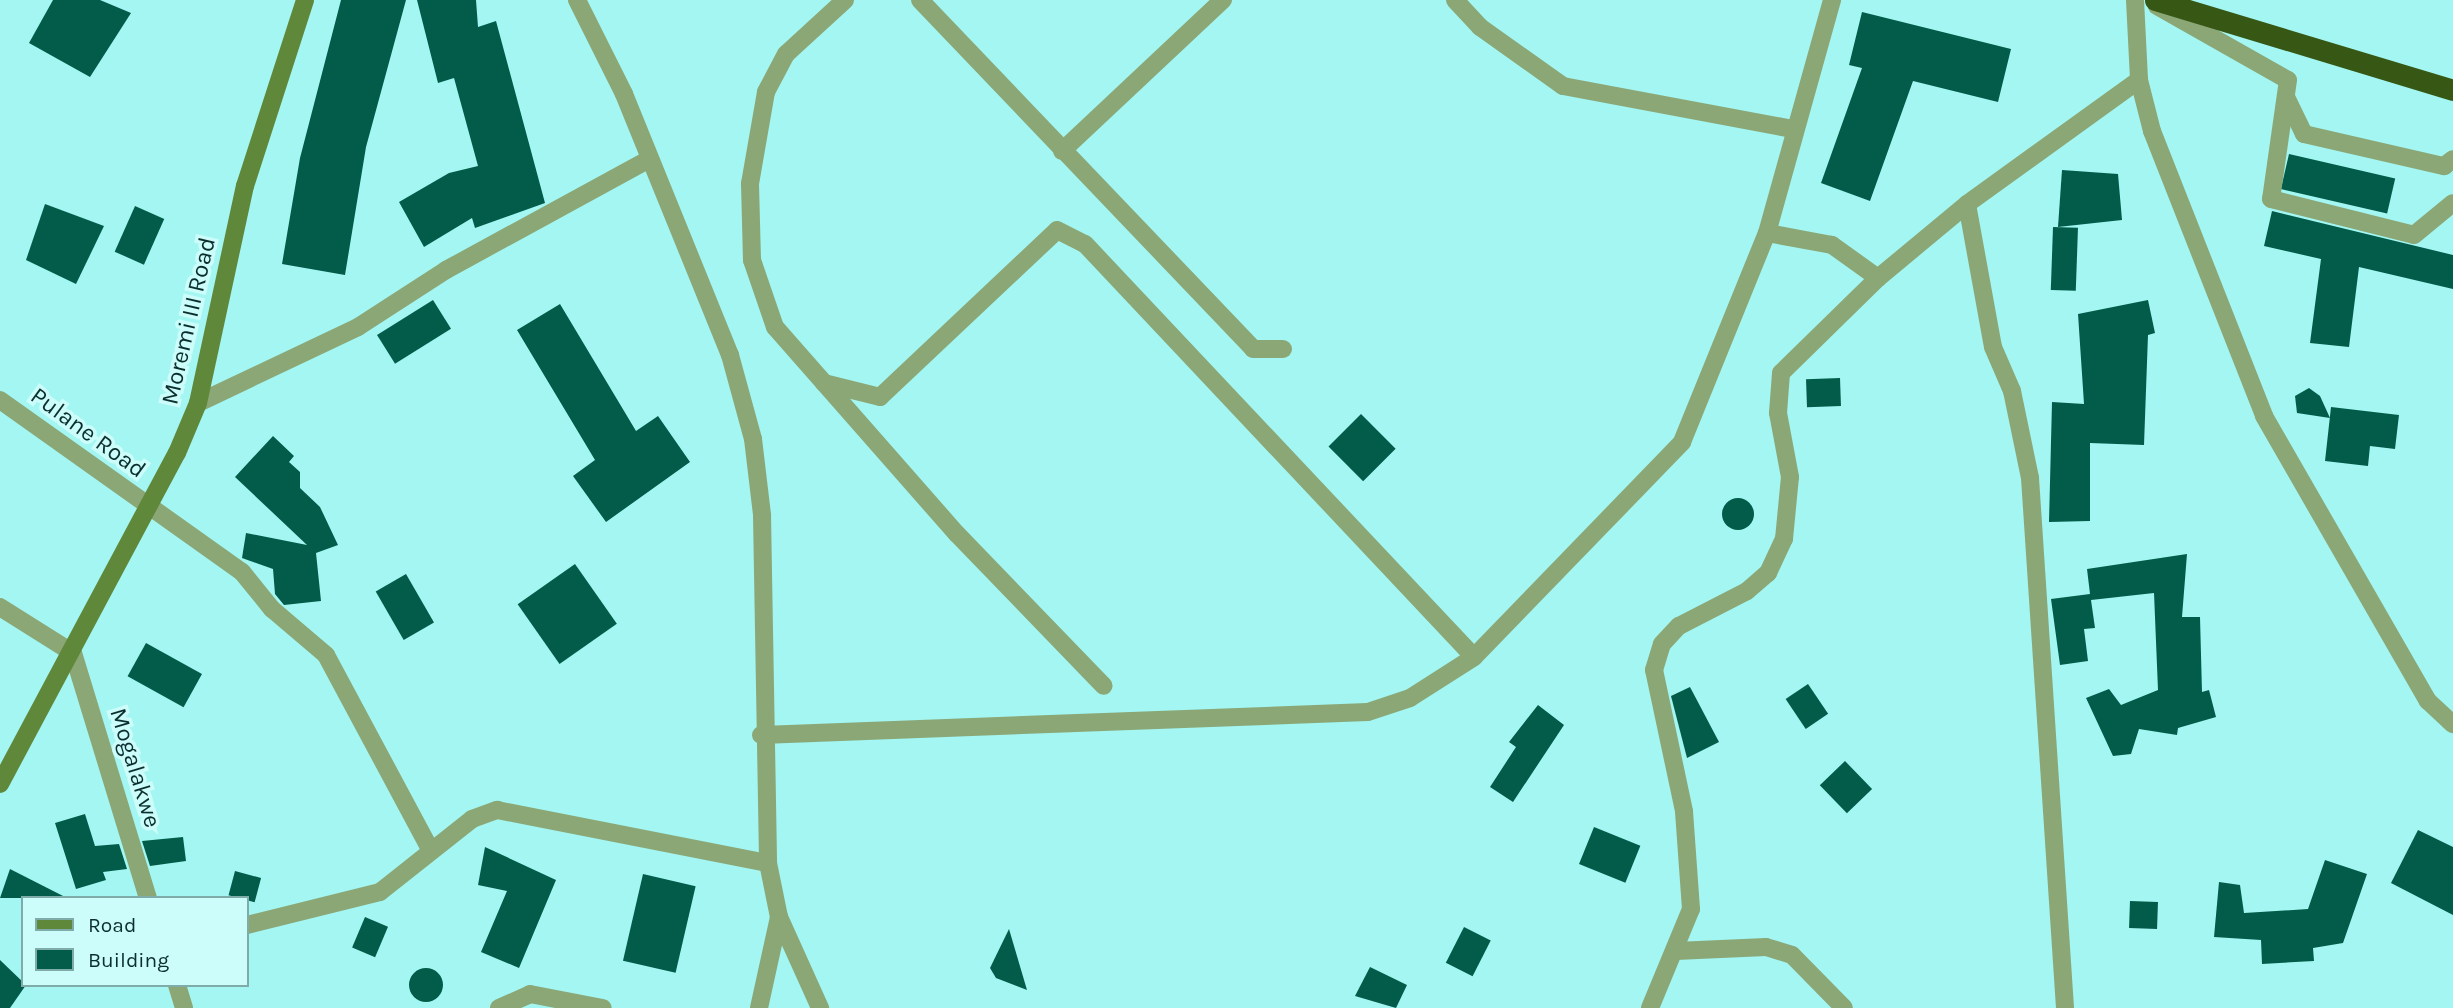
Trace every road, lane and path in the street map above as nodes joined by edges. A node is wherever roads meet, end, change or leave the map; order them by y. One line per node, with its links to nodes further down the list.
1 (305, 0): 25 (street, Moremi III Road)
2 (577, 0): 16 (street)
3 (845, 0): 23 (street)
4 (920, 0): 15 (street)
5 (1223, 0): 15 (street)
6 (1455, 0): 14 (street)
7 (1832, 0): 14 (street)
8 (2135, 0): 11 (street)
9 (2146, 0): 13 (street)
10 (2155, 0): 12 (highway)
11 (2139, 80): 18 (street); 31 (street)
12 (2453, 90)
13 (2286, 97): 17 (street); 19 (street)
14 (1793, 129): 20 (street)
15 (1062, 151): 22 (street)
16 (650, 159): 25 (street); 32 (street)
17 (2453, 159)
18 (1967, 204): 21 (street); 48 (street)
19 (2453, 204)
20 (1767, 233): 21 (street); 29 (street)
21 (1878, 278): 39 (street)
22 (1283, 349)
23 (824, 383): 29 (street); 30 (street)
24 (0, 400): 26 (street, Pulane Road)
25 (198, 403): 26 (street, Moremi III Road)
26 (146, 506): 28 (street, Moremi III Road); 34 (street, Pulane Road)
27 (0, 607): 28 (street)
28 (73, 653): 33 (street, Moremi III Road); 36 (street, Mogalakwe)
29 (1474, 657): 32 (street)
30 (1104, 686)
31 (2453, 724)
32 (761, 735): 35 (street)
33 (0, 784)
34 (431, 851): 35 (street); 38 (street)
35 (768, 863): 37 (street)
36 (147, 896)
37 (779, 917): 44 (street); 45 (street)
38 (248, 925)
39 (1676, 951): 46 (street); 47 (street)
40 (178, 987): 41 (street)
41 (184, 1008)
42 (499, 1008): 43 (street)
43 (603, 1008)
44 (759, 1008)
45 (820, 1008)
46 (1650, 1008)
47 (1844, 1008)
48 (2065, 1008)

